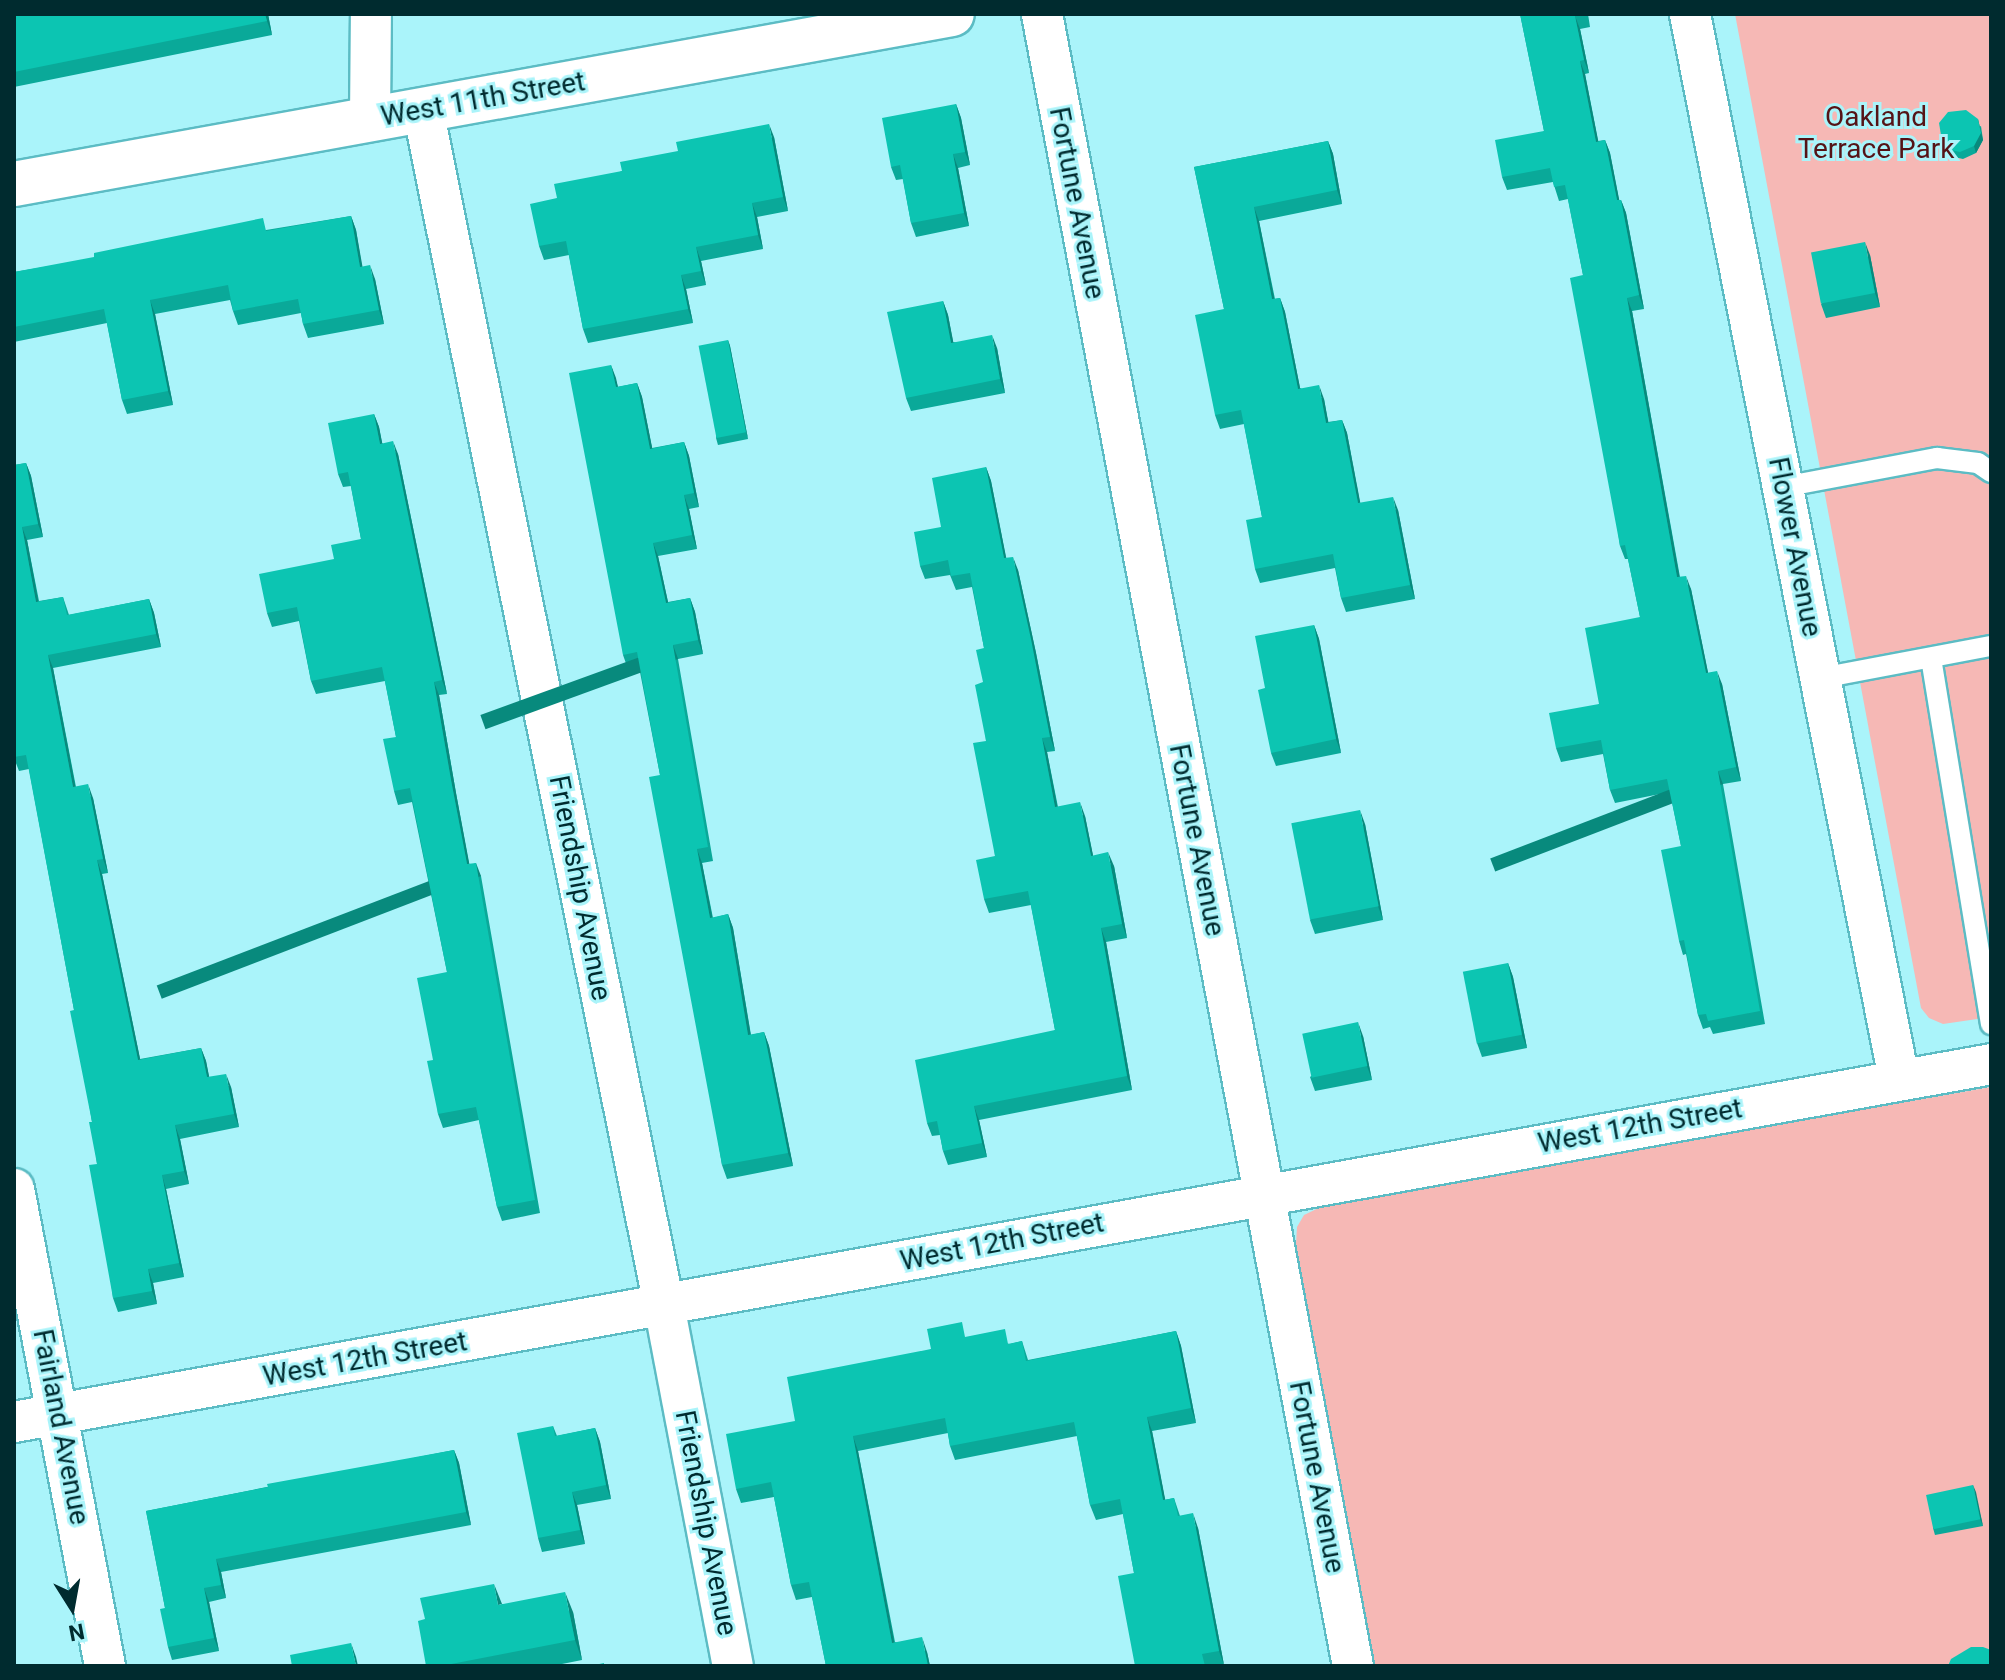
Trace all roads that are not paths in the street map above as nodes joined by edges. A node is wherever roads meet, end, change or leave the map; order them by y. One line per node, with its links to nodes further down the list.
1 (371, 14): 6 (street)
2 (952, 14): 5 (main road, West 11th Street)
3 (1042, 14): 17 (street, Fortune Avenue)
4 (1690, 14): 9 (street, Flower Avenue)
5 (423, 110): 6 (main road, West 11th Street); 18 (street, Friendship Avenue)
6 (370, 120): 7 (main road, West 11th Street)
7 (14, 184)
8 (1991, 472): 9 (lane)
9 (1783, 487): 12 (street, Flower Avenue)
10 (1991, 646): 11 (lane)
11 (1931, 658): 12 (lane); 13 (lane)
12 (1821, 678): 15 (street, Flower Avenue)
13 (1991, 1024)
14 (1991, 1064): 15 (street, West 12th Street)
15 (1899, 1079): 17 (street, West 12th Street)
16 (14, 1189): 19 (street, Fairland Avenue)
17 (1263, 1193): 18 (street, West 12th Street); 23 (street, Fortune Avenue)
18 (664, 1305): 19 (street, West 12th Street); 22 (street, Friendship Avenue)
19 (59, 1414): 20 (street, West 12th Street); 21 (street, Fairland Avenue)
20 (14, 1422)
21 (105, 1666)
22 (733, 1666)
23 (1353, 1666)

